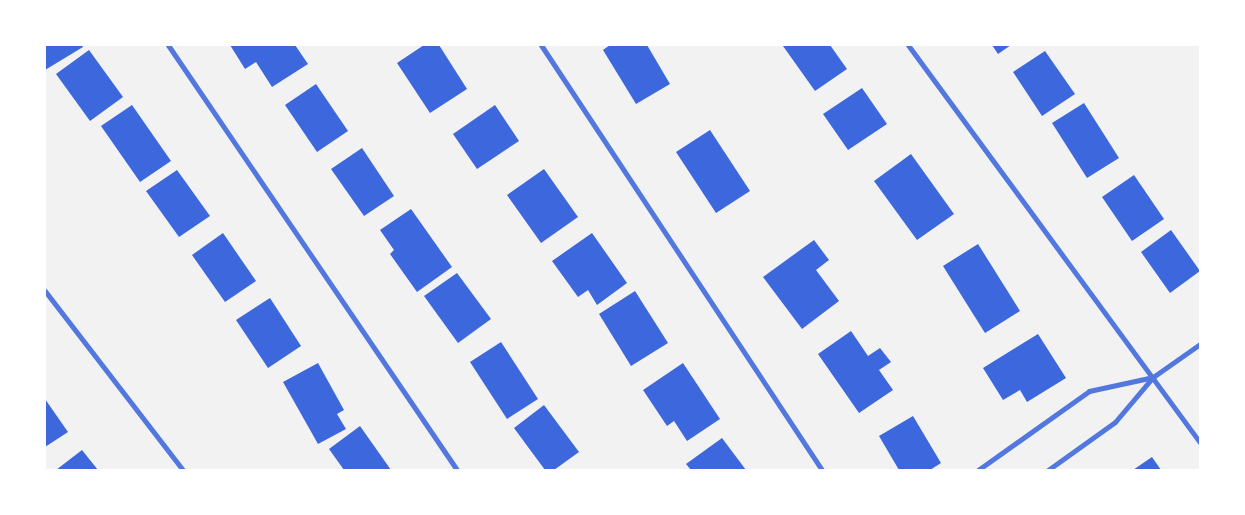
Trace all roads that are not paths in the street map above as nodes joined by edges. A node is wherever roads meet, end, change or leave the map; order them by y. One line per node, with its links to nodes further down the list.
1 (168, 45): 9 (street)
2 (541, 45): 10 (street)
3 (908, 45): 6 (street)
4 (45, 291): 8 (street)
5 (1200, 344): 6 (street)
6 (1154, 377): 7 (street); 11 (street); 12 (street)
7 (1200, 442)
8 (183, 470)
9 (457, 470)
10 (822, 470)
11 (978, 470)
12 (1048, 470)

